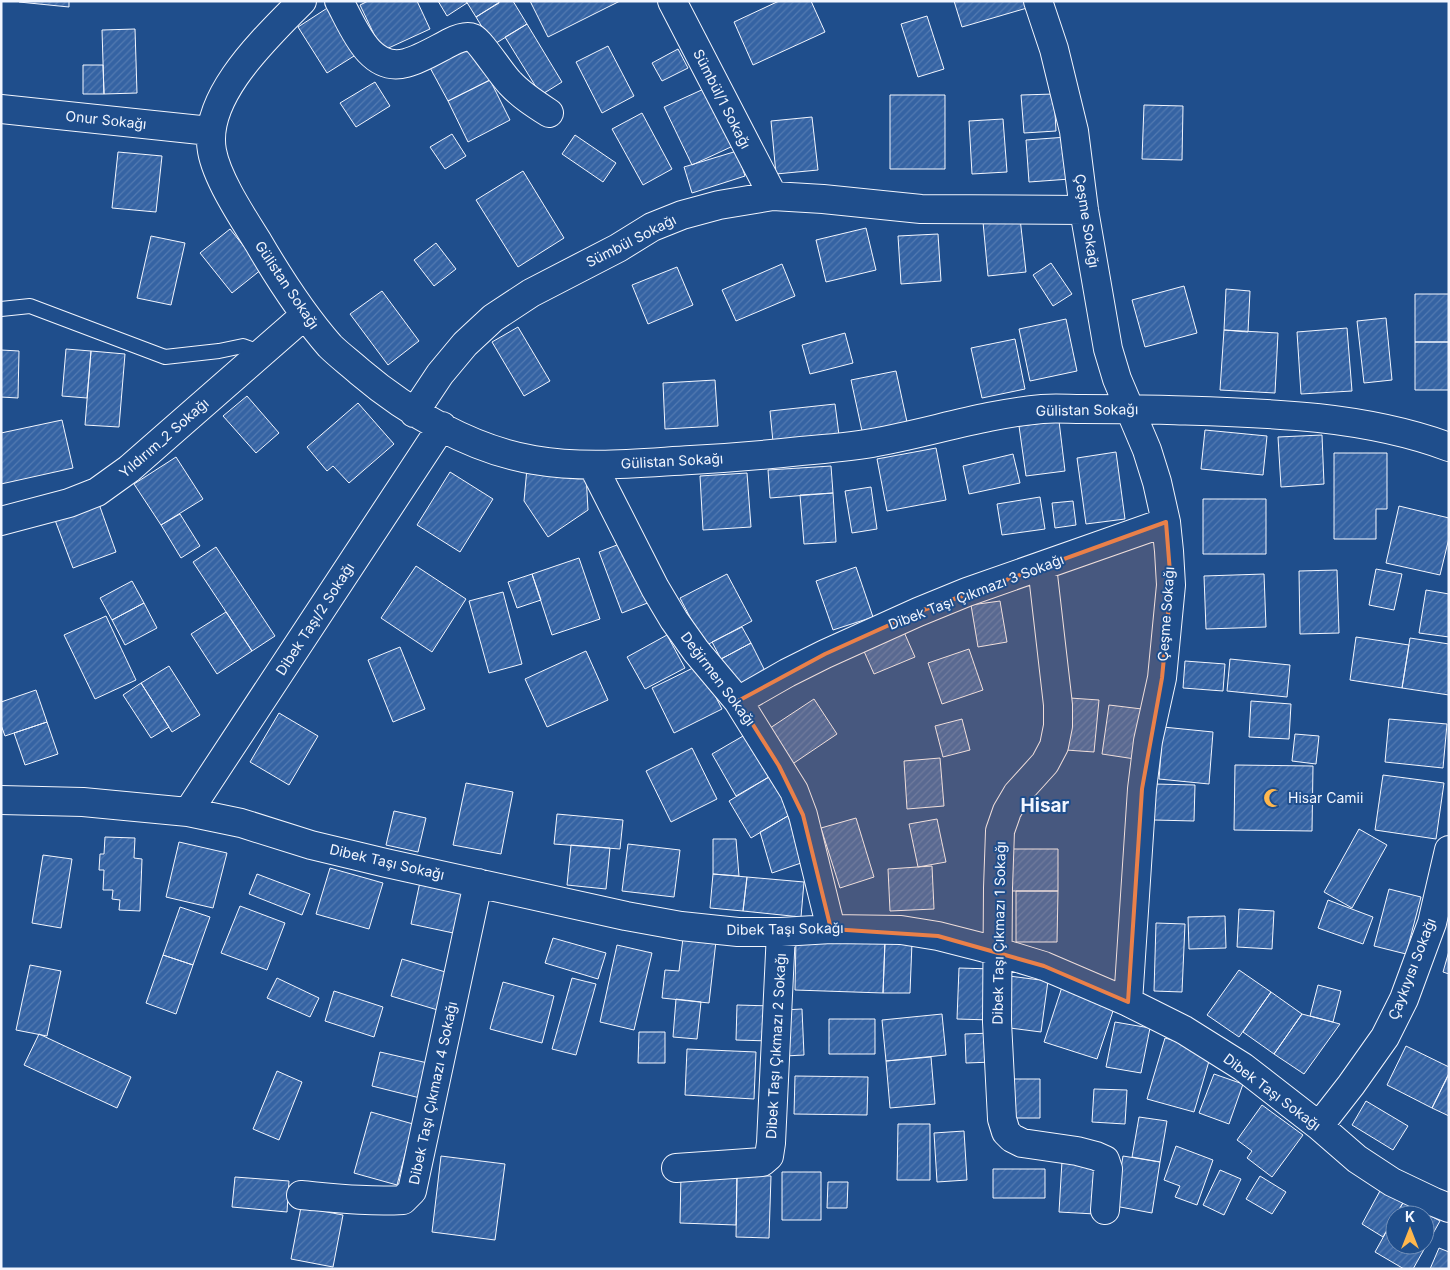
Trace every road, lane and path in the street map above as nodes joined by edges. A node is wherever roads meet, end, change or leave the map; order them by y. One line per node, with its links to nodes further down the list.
1 (302, 1): 7 (street, Gülistan Sokağı)
2 (339, 1): 6 (street)
3 (672, 1): 8 (street, Sümbül/1 Sokağı)
4 (1038, 1): 9 (street, Çeşme Sokağı)
5 (1, 109): 7 (street, Onur Sokağı)
6 (549, 113)
7 (210, 131): 11 (street, Gülistan Sokağı)
8 (773, 196): 9 (street, Sümbül Sokağı); 14 (street, Sümbül Sokağı)
9 (1084, 210): 13 (street, Çeşme Sokağı)
10 (1, 309): 12 (lane)
11 (305, 315): 12 (street, Yıldırım_2 Sokağı); 14 (street, Gülistan Sokağı)
12 (262, 353): 18 (street, Yıldırım_2 Sokağı)
13 (1129, 409): 16 (street, Gülistan Sokağı); 17 (street, Gülistan Sokağı); 19 (street, Çeşme Sokağı)
14 (414, 412): 15 (street, Gülistan Sokağı)
15 (442, 426): 17 (street, Gülistan Sokağı); 23 (street, Dibek Taşı/2 Sokağı)
16 (1449, 447)
17 (593, 466): 21 (street, Değirmen Sokağı)
18 (1, 521)
19 (1166, 522): 20 (street, Dibek Taşı Çıkmazı 3 Sokağı); 29 (street, Çeşme Sokağı)
20 (1042, 566): 21 (street, Dibek Taşı Çıkmazı 3 Sokağı); 28 (street, Dibek Taşı Çıkmazı 1 Sokağı)
21 (738, 701): 26 (street, Değirmen Sokağı)
22 (1, 800): 23 (street, Dibek Taşı Sokağı)
23 (188, 812): 25 (street, Dibek Taşı Sokağı)
24 (1449, 850): 30 (street, Çaykıyısı Sokağı)
25 (478, 883): 27 (street, Dibek Taşı Sokağı); 32 (street, Dibek Taşı Çıkmazı 4 Sokağı)
26 (831, 928): 27 (street, Dibek Taşı Sokağı); 28 (street, Dibek Taşı Sokağı)
27 (782, 932): 31 (street, Dibek Taşı Çıkmazı 2 Sokağı)
28 (999, 952): 29 (street, Dibek Taşı Sokağı); 34 (street, Dibek Taşı Çıkmazı 1 Sokağı)
29 (1128, 1002): 30 (street, Dibek Taşı Sokağı)
30 (1319, 1126): 33 (street, Dibek Taşı Sokağı)
31 (676, 1168)
32 (301, 1194)
33 (1449, 1208)
34 (1105, 1210)

